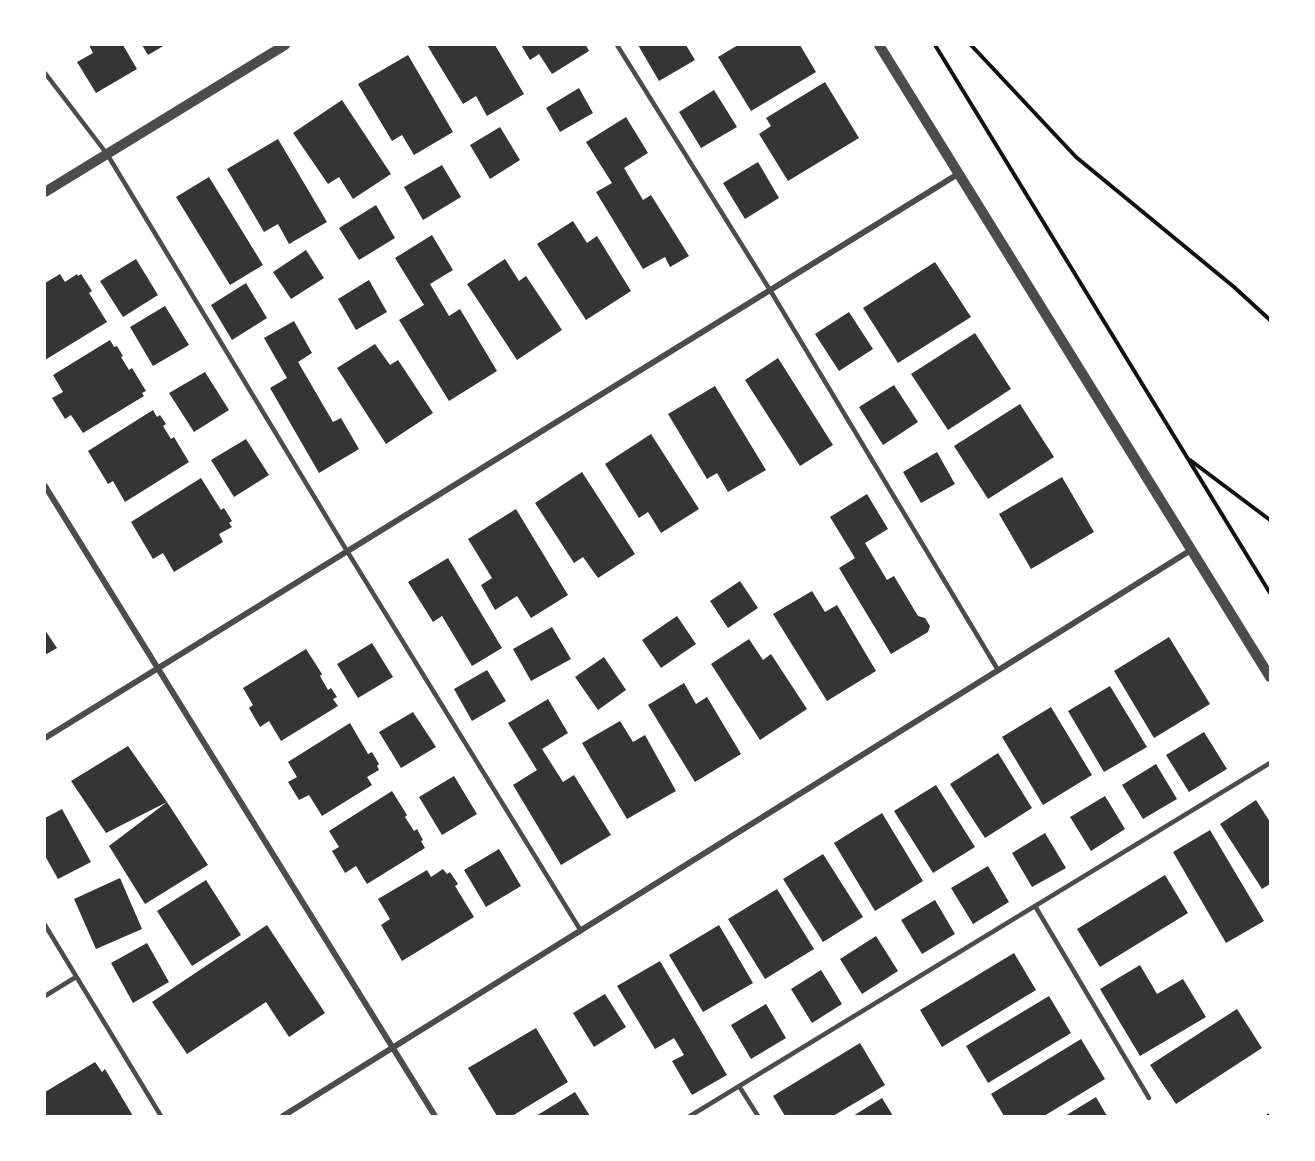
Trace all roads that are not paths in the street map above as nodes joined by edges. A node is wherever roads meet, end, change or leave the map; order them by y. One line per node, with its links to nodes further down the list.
1 (285, 45): 5 (street)
2 (617, 45): 8 (lane)
3 (879, 45): 6 (street)
4 (45, 73): 5 (lane)
5 (107, 154): 7 (street); 11 (lane)
6 (958, 174): 8 (street); 10 (street)
7 (45, 192)
8 (770, 290): 11 (street); 13 (lane)
9 (45, 486): 12 (street)
10 (1191, 550): 13 (street); 14 (street)
11 (347, 551): 12 (street); 19 (lane)
12 (158, 668): 15 (street); 22 (street)
13 (998, 670): 19 (street)
14 (1270, 677)
15 (45, 738)
16 (1270, 763): 17 (lane)
17 (1035, 906): 23 (lane); 24 (lane)
18 (45, 925): 20 (lane)
19 (581, 931): 22 (street)
20 (76, 977): 21 (lane); 25 (lane)
21 (45, 996)
22 (392, 1048): 26 (street); 27 (street)
23 (739, 1086): 28 (lane); 29 (lane)
24 (1149, 1098)
25 (161, 1116)
26 (283, 1116)
27 (435, 1116)
28 (690, 1116)
29 (758, 1116)

